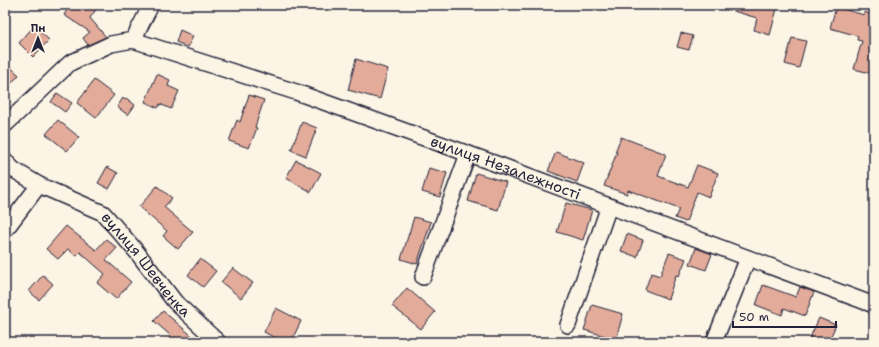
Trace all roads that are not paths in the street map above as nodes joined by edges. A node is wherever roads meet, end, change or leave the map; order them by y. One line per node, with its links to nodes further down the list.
1 (151, 5): 2 (street)
2 (133, 40): 3 (street); 4 (street, вулиця Незалежності)
3 (5, 125)
4 (468, 154): 7 (street, вулиця Незалежності); 10 (street)
5 (5, 161): 6 (street, вулиця Шевченка)
6 (39, 185): 8 (street); 13 (street, вулиця Шевченка)
7 (609, 206): 9 (street, вулиця Незалежності); 12 (street)
8 (5, 230)
9 (748, 258): 11 (street, вулиця Незалежності); 14 (street)
10 (423, 277)
11 (874, 305)
12 (568, 325)
13 (218, 342)
14 (714, 342)

